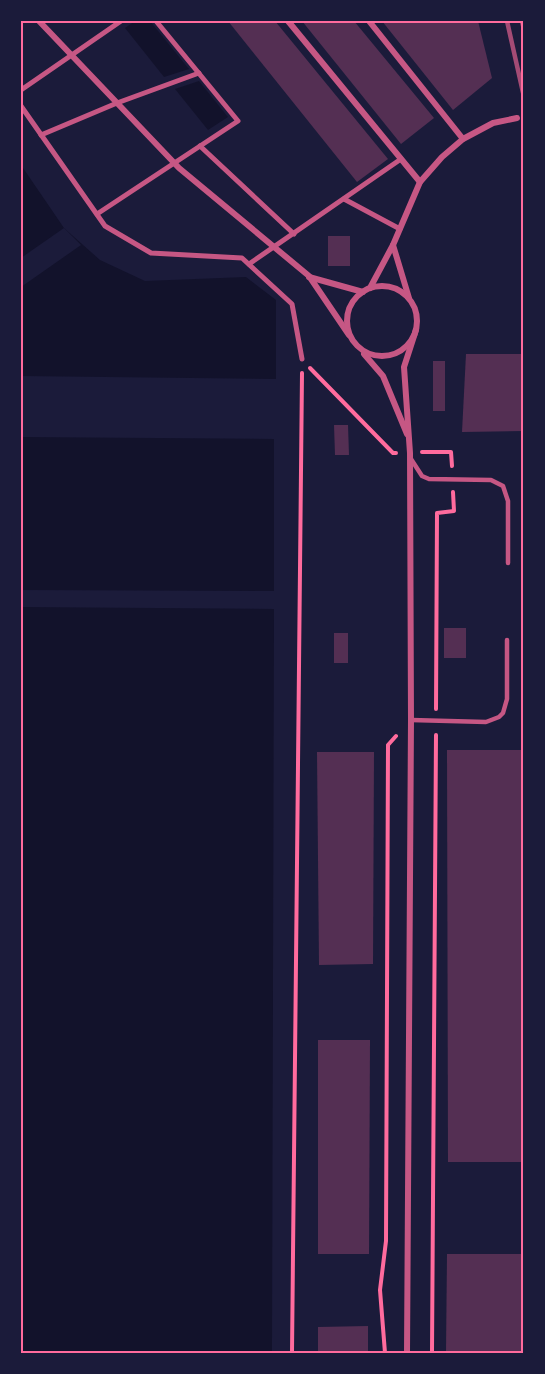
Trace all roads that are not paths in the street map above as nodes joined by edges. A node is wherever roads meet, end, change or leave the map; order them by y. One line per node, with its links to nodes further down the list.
1 (39, 21): 6 (street)
2 (121, 21): 6 (street)
3 (156, 21): 7 (street)
4 (288, 21): 15 (street)
5 (369, 21): 13 (street)
6 (72, 56): 8 (street); 9 (street)
7 (199, 74): 9 (street); 14 (street)
8 (21, 90)
9 (117, 103): 12 (street); 16 (street)
10 (21, 106): 12 (street)
11 (517, 118): 13 (street)
12 (41, 135): 19 (street)
13 (463, 139): 17 (street)
14 (200, 146): 16 (street); 21 (street)
15 (401, 159): 17 (street); 18 (street)
16 (174, 162): 19 (street); 23 (street)
17 (420, 182): 20 (street)
18 (344, 199): 20 (street); 21 (street)
19 (97, 214): 24 (street)
20 (400, 229): 22 (street)
21 (294, 234): 23 (street)
22 (393, 245): 26 (street); 28 (street)
23 (274, 248): 24 (street); 25 (street)
24 (249, 264): 32 (street)
25 (309, 276): 27 (street); 30 (street)
26 (370, 288): 27 (street); 28 (street)
27 (363, 292): 30 (street)
28 (409, 298): 29 (street)
29 (416, 330): 31 (street); 33 (street)
30 (349, 335): 31 (street)
31 (360, 350): 33 (street)
32 (302, 359)
33 (410, 441): 34 (street)
34 (410, 455): 35 (lane); 37 (street)
35 (508, 562)
36 (507, 640): 37 (lane)
37 (411, 720): 38 (street)
38 (407, 1353)

